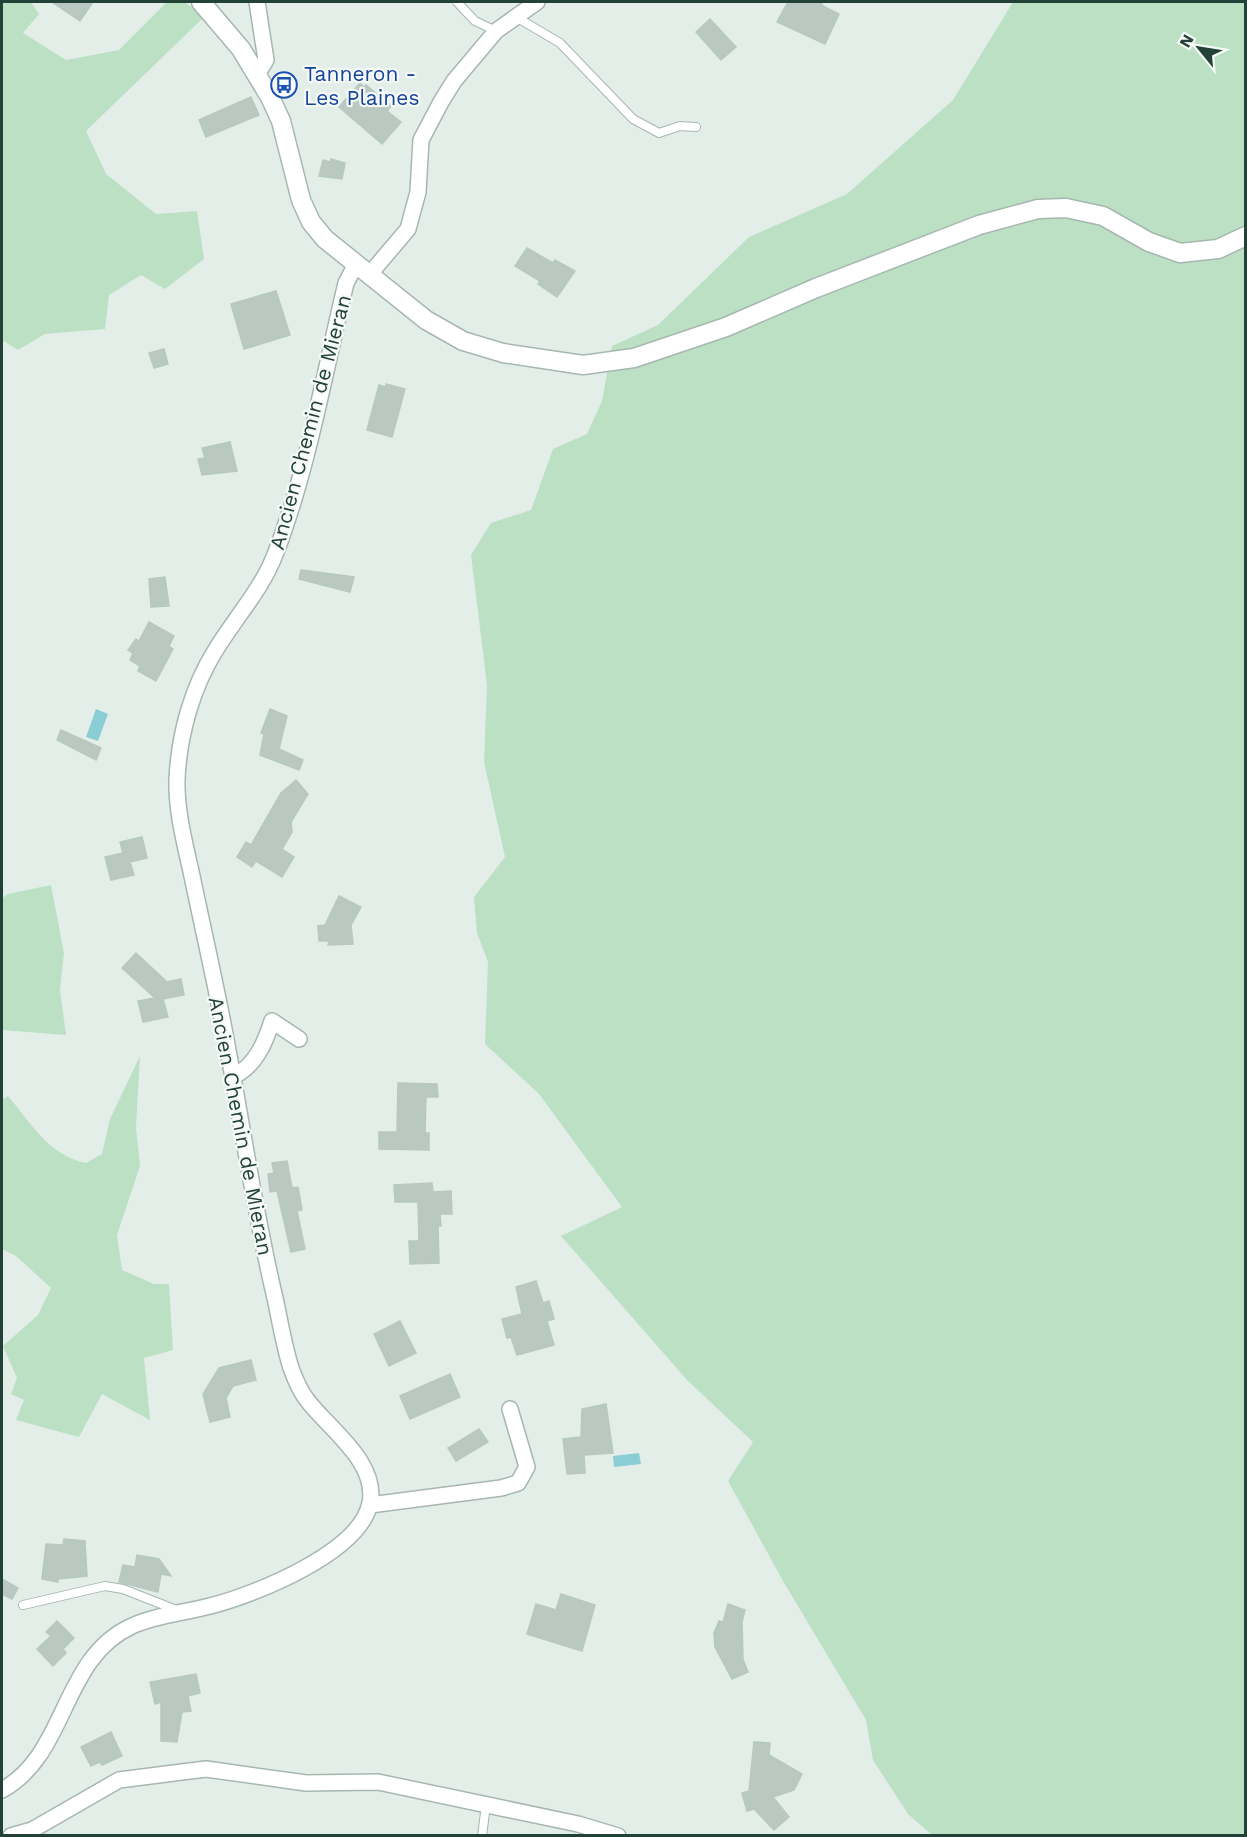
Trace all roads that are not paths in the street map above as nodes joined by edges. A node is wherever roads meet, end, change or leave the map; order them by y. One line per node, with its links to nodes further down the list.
1 (201, 2): 7 (street)
2 (257, 2): 7 (street)
3 (457, 2): 6 (lane)
4 (537, 2): 5 (street, Ancien Chemin de Mieran)
5 (516, 17): 6 (street, Ancien Chemin de Mieran); 8 (lane)
6 (496, 31): 10 (street, Ancien Chemin de Mieran)
7 (258, 73): 10 (street)
8 (696, 127)
9 (1245, 236): 10 (street)
10 (362, 270): 12 (street, Ancien Chemin de Mieran)
11 (299, 1039): 12 (street)
12 (232, 1077): 14 (street, Ancien Chemin de Mieran)
13 (510, 1409): 14 (street)
14 (370, 1505): 16 (street)
15 (23, 1605): 16 (lane)
16 (181, 1613): 17 (street)
17 (2, 1791)
18 (486, 1805): 19 (street); 20 (lane); 21 (street)
19 (11, 1836)
20 (482, 1836)
21 (618, 1836)

